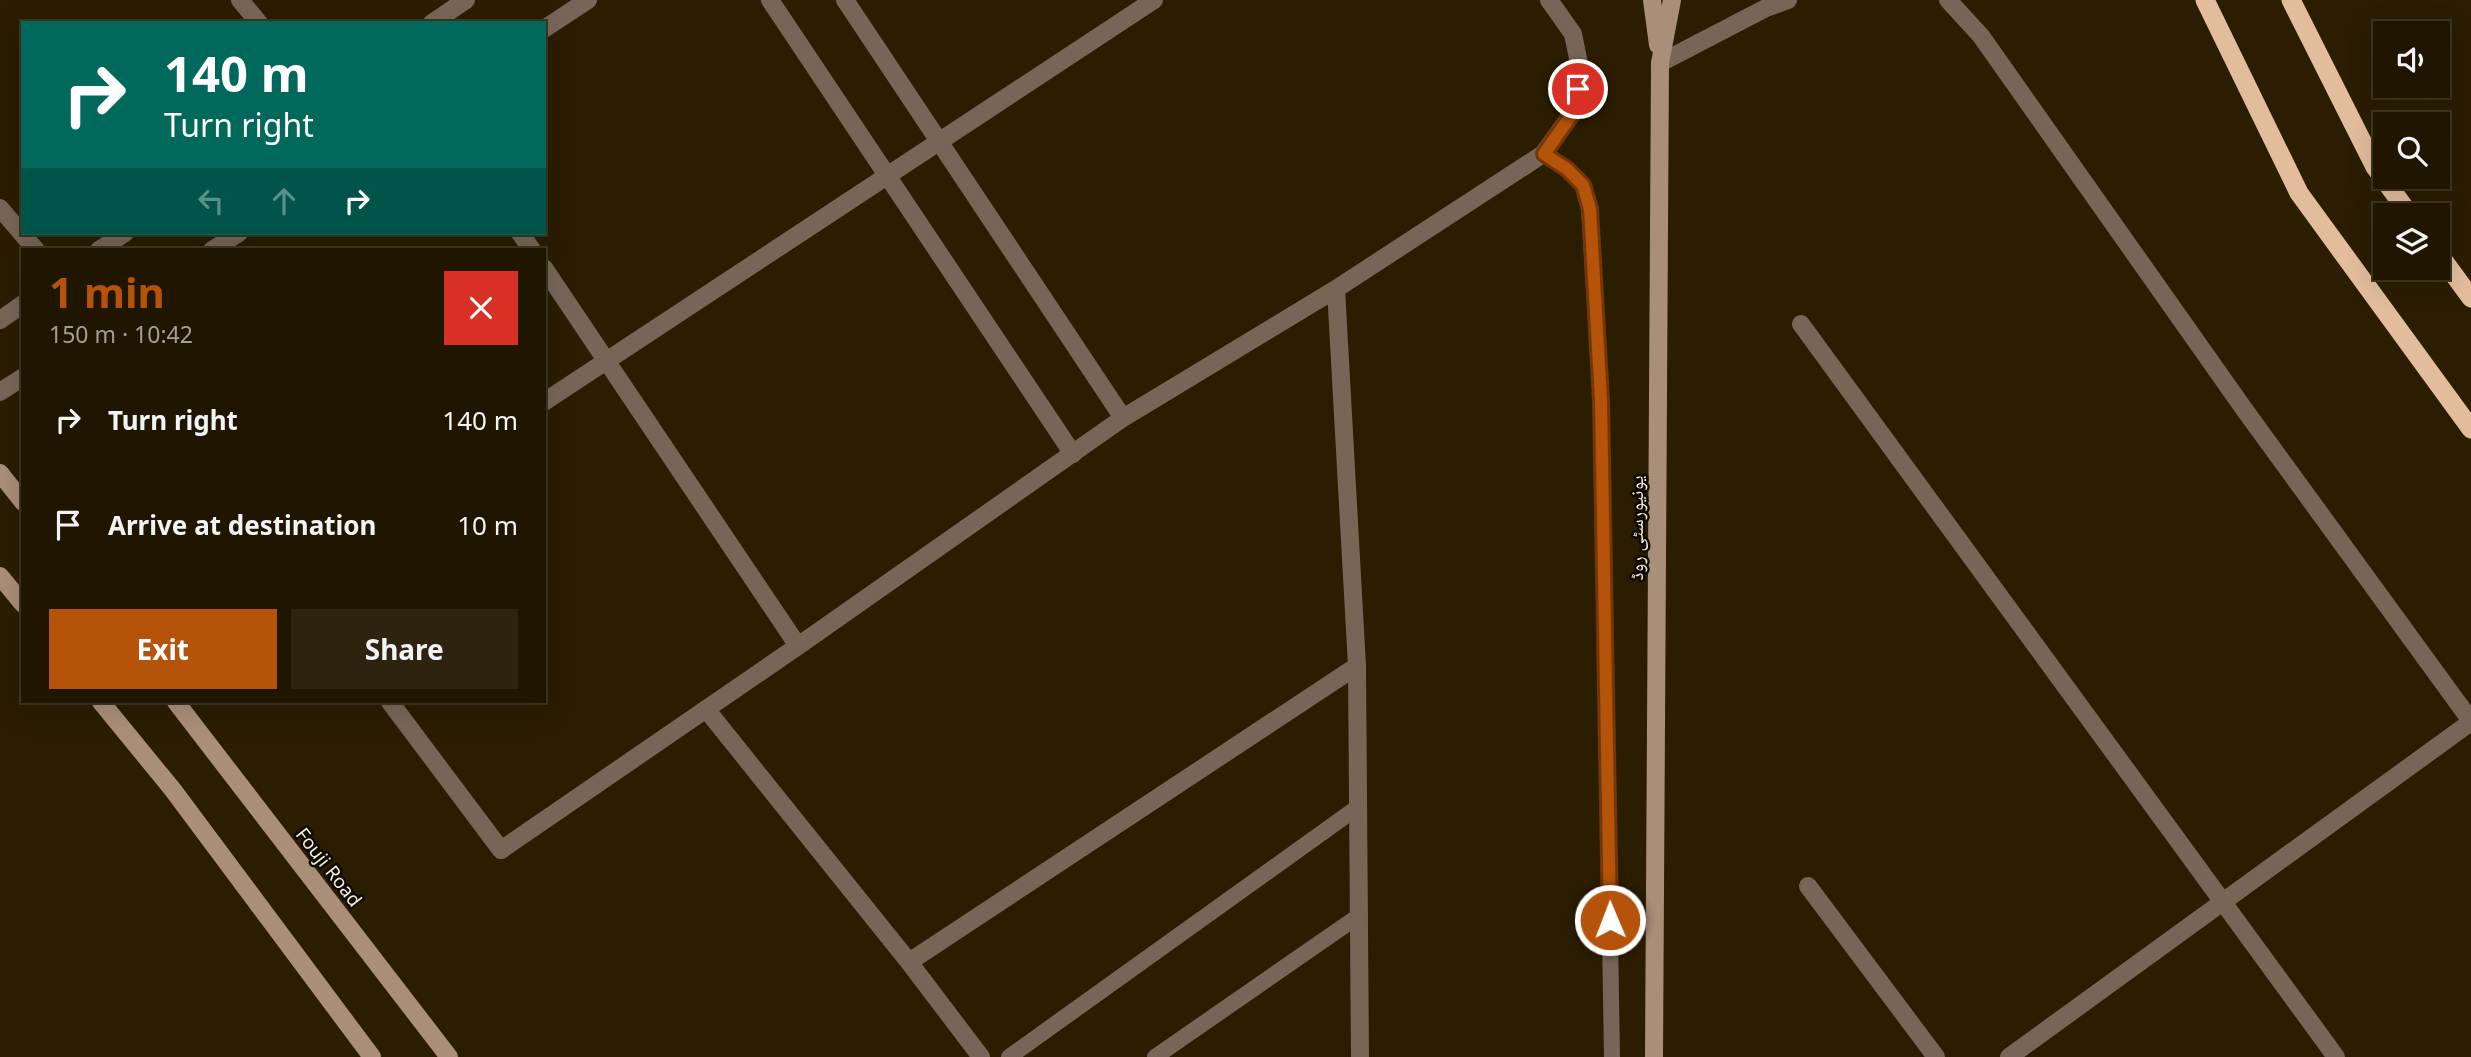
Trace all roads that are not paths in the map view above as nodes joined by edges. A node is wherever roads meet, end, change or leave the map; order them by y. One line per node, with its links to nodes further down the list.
1 (240, 0): 14 (street)
2 (466, 0): 15 (street)
3 (588, 0): 16 (street)
4 (770, 0): 20 (street)
5 (845, 0): 18 (street)
6 (1154, 0): 18 (street)
7 (1549, 0): 19 (street)
8 (1652, 0): 17 (main road)
9 (1672, 0): 17 (main road, یونیورسٹی روڈ)
10 (1788, 0): 17 (street)
11 (1948, 0): 52 (street)
12 (2205, 0): 40 (highway)
13 (2291, 0): 21 (highway)
14 (257, 21)
15 (435, 21)
16 (546, 28)
17 (1660, 63): 65 (main road, یونیورسٹی روڈ)
18 (939, 141): 20 (street); 39 (street)
19 (1544, 154): 30 (street); 64 (lane)
20 (888, 174): 35 (street); 41 (street)
21 (2401, 203)
22 (0, 208): 23 (street)
23 (21, 232)
24 (122, 235): 26 (street)
25 (236, 235): 27 (street)
26 (102, 248)
27 (215, 248)
28 (2450, 269): 31 (highway)
29 (546, 271): 35 (street)
30 (1336, 289): 39 (street); 47 (street)
31 (2471, 298)
32 (21, 305): 33 (street)
33 (0, 320)
34 (1801, 324): 55 (street)
35 (606, 360): 38 (street); 46 (street)
36 (21, 378): 37 (street)
37 (0, 392)
38 (546, 401)
39 (1124, 418): 41 (street)
40 (2471, 429)
41 (1073, 454): 46 (street)
42 (0, 473): 43 (main road)
43 (21, 499)
44 (0, 576): 45 (main road)
45 (21, 602)
46 (798, 646): 51 (street)
47 (1357, 666): 53 (street); 57 (street)
48 (103, 703): 58 (main road)
49 (177, 703): 59 (main road, Fouji Road)
50 (391, 703): 51 (street)
51 (706, 709): 57 (street)
52 (2471, 722): 55 (street)
53 (1358, 807): 56 (street); 61 (lane)
54 (1808, 886): 66 (street)
55 (2223, 902): 67 (street); 68 (street)
56 (1360, 915): 62 (lane); 63 (street)
57 (909, 962): 60 (street)
58 (372, 1057)
59 (449, 1057)
60 (981, 1057)
61 (1009, 1057)
62 (1155, 1057)
63 (1360, 1057)
64 (1612, 1057)
65 (1654, 1057)
66 (1936, 1057)
67 (2009, 1057)
68 (2336, 1057)

